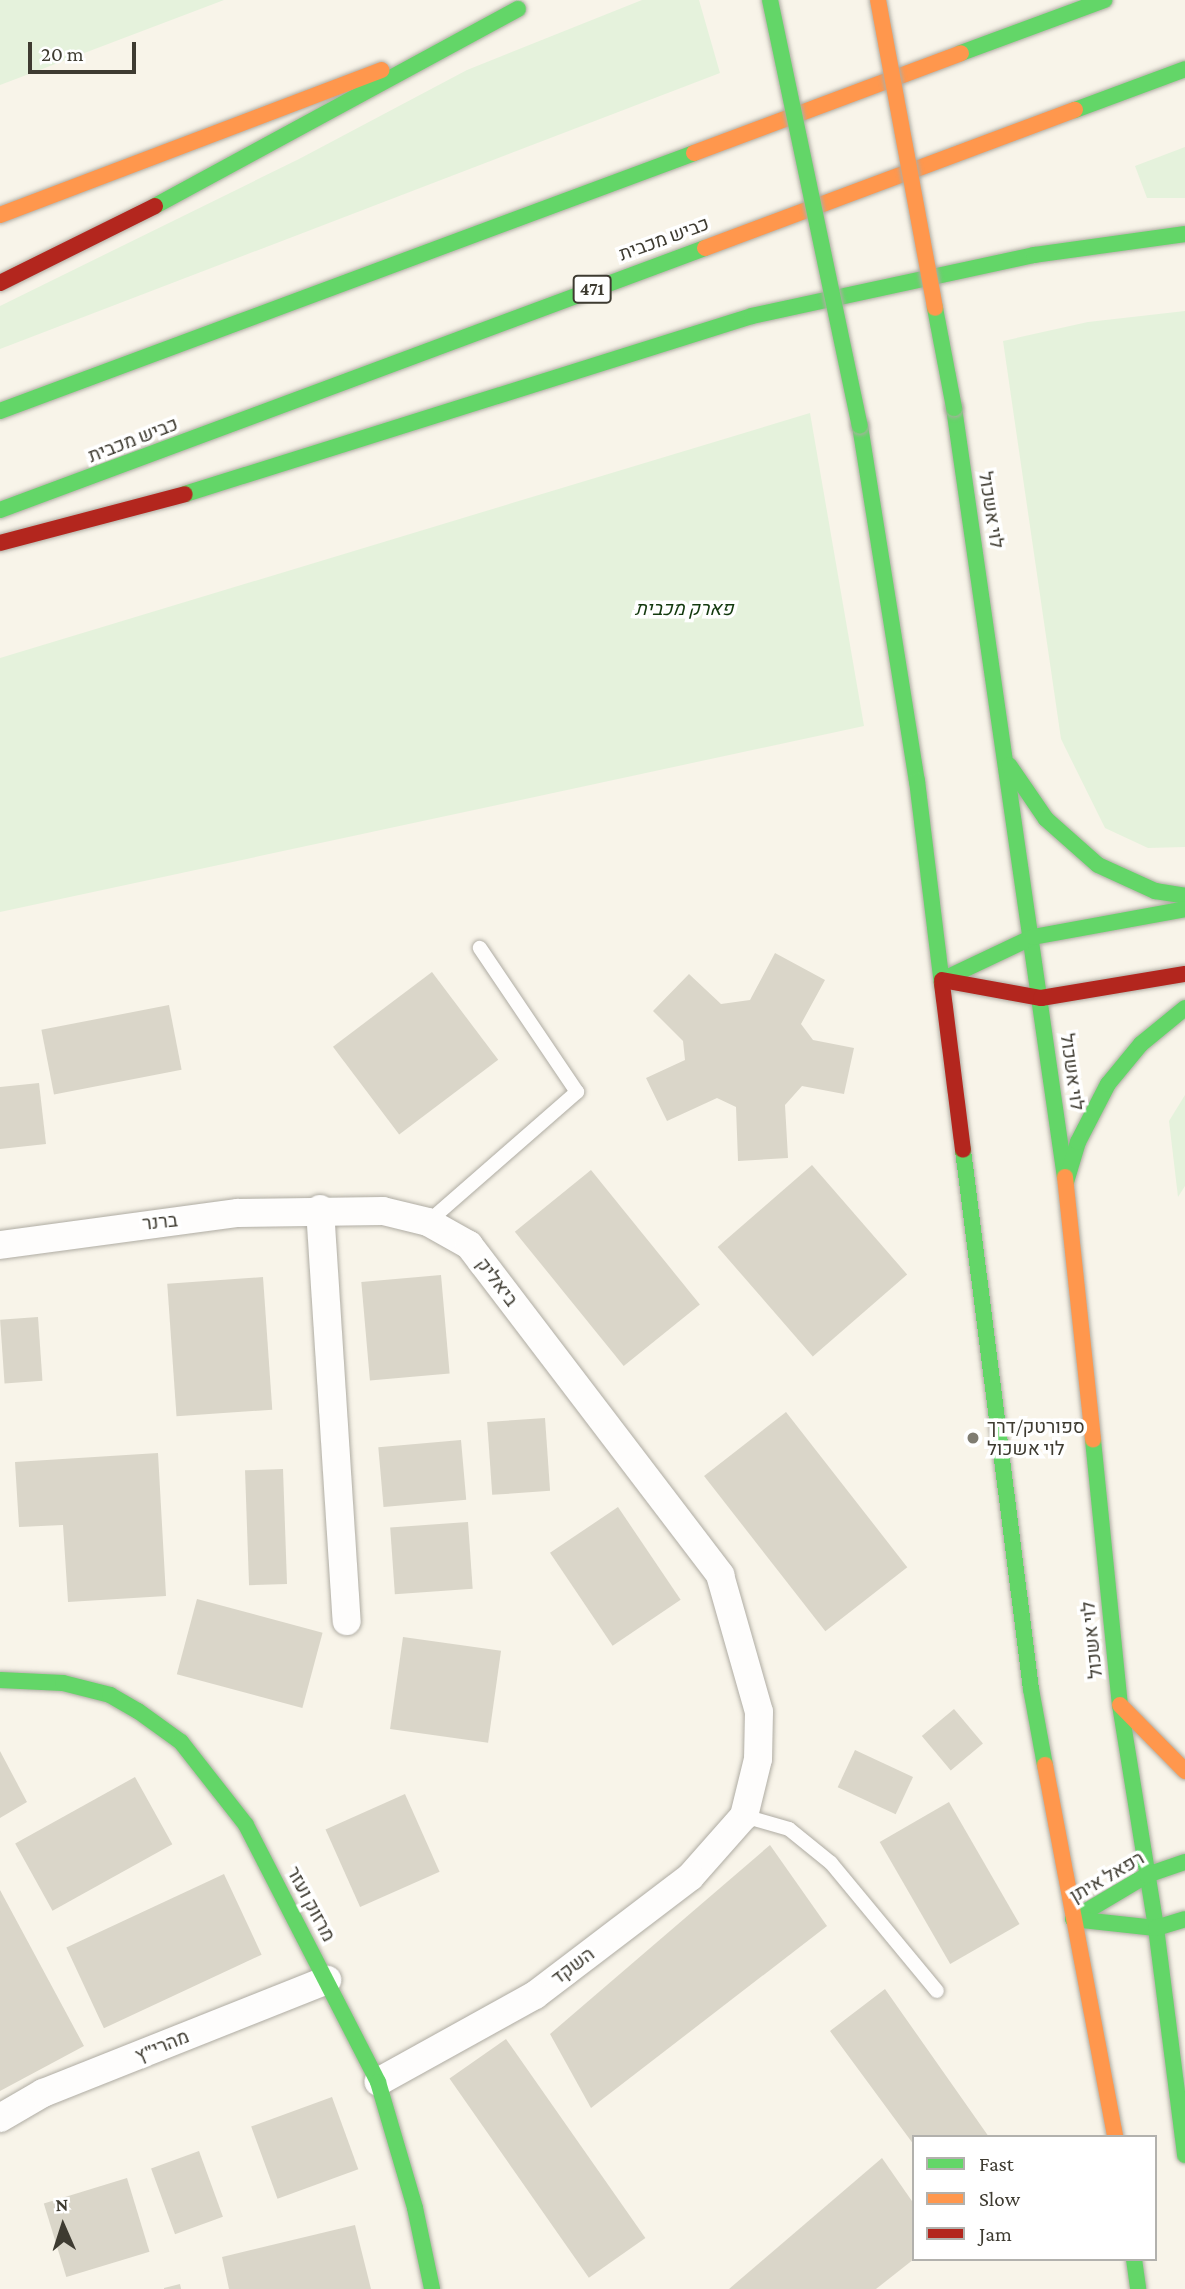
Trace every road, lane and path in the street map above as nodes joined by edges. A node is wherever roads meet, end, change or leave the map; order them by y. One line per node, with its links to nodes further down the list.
1 (535, 0): 5 (main road)
2 (770, 0): 19 (main road, bridge)
3 (878, 0): 13 (main road, לוי אשכול, bridge)
4 (1104, 0): 10 (main road)
5 (518, 9): 7 (main road); 9 (main road)
6 (1185, 69): 11 (main road, כביש מכבית / 471)
7 (0, 215)
8 (1185, 234): 12 (main road)
9 (0, 283)
10 (0, 411)
11 (0, 510)
12 (0, 543)
13 (1009, 765): 14 (main road); 16 (main road, לוי אשכול)
14 (1185, 896)
15 (1185, 909): 16 (main road)
16 (1032, 937): 19 (main road); 20 (main road, לוי אשכול)
17 (480, 948): 24 (lane)
18 (1185, 974): 20 (main road)
19 (942, 980): 20 (main road); 33 (main road)
20 (1041, 998): 22 (main road, לוי אשכול)
21 (1185, 1008): 22 (main road)
22 (1066, 1182): 28 (main road, לוי אשכול)
23 (320, 1209): 24 (street, ביאליק); 25 (street, ברנר); 26 (street)
24 (428, 1222): 30 (street, ביאליק)
25 (0, 1245)
26 (348, 1621)
27 (0, 1679): 36 (main road, מרזוק ועזר)
28 (1120, 1705): 29 (main road); 32 (main road, לוי אשכול)
29 (1185, 1771)
30 (744, 1816): 37 (lane); 38 (street, השקד)
31 (1185, 1862): 32 (main road, רפאל איתן)
32 (1147, 1875): 33 (main road, רפאל איתן); 35 (main road, לוי אשכול)
33 (1073, 1919): 35 (main road, רפאל איתן); 40 (main road)
34 (1185, 1919): 35 (main road, רפאל איתן)
35 (1156, 1928): 41 (main road, לוי אשכול)
36 (327, 1980): 38 (main road, מרזוק ועזר); 39 (street, מהרי"ץ)
37 (937, 1991)
38 (378, 2082): 43 (main road, מרזוק ועזר)
39 (0, 2118)
40 (1115, 2135)
41 (1185, 2155)
42 (1134, 2261): 44 (main road)
43 (432, 2289)
44 (1138, 2289)

